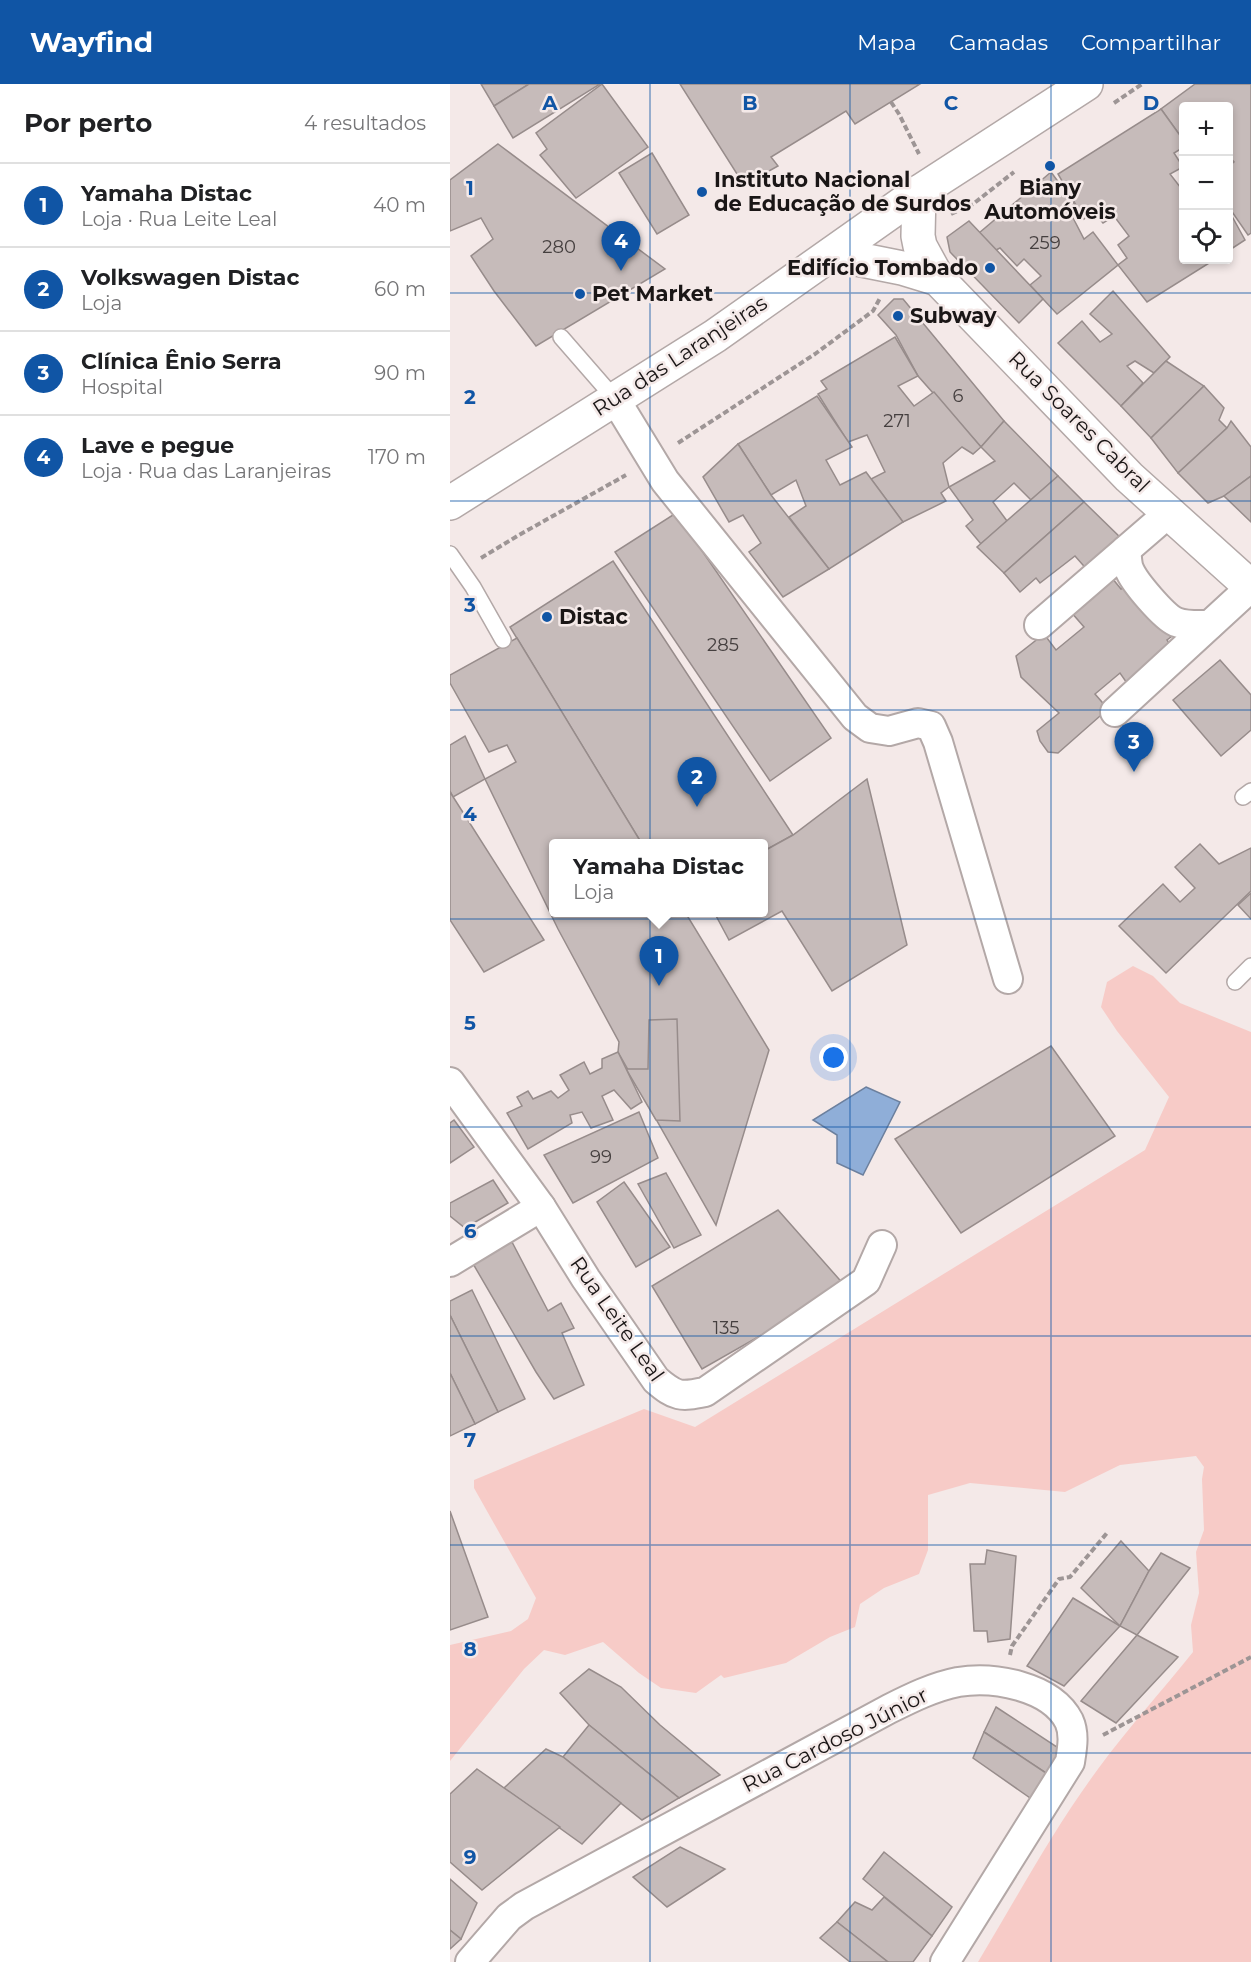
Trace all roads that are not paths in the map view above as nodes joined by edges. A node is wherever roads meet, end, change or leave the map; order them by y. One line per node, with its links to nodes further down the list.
1 (1086, 84): 2 (main road, Rua das Laranjeiras)
2 (919, 192): 3 (main road, Rua das Laranjeiras); 4 (main road)
3 (832, 254): 4 (main road, Rua Soares Cabral); 6 (main road, Rua das Laranjeiras)
4 (938, 279): 8 (main road, Rua Soares Cabral)
5 (561, 337): 6 (lane)
6 (615, 399): 7 (main road, Rua das Laranjeiras); 17 (street)
7 (450, 503)
8 (1170, 512): 9 (street); 11 (main road, Rua Soares Cabral)
9 (1126, 550): 12 (street); 13 (street)
10 (450, 554): 14 (lane)
11 (1251, 587): 13 (street)
12 (1039, 625)
13 (1209, 625): 15 (street)
14 (503, 640)
15 (1115, 712)
16 (1251, 966): 18 (lane)
17 (1008, 979)
18 (1235, 982)
19 (450, 1082): 20 (street, Rua Leite Leal)
20 (541, 1207): 21 (street, Rua Leite Leal); 22 (street)
21 (882, 1245)
22 (450, 1262)
23 (470, 1962): 24 (street, Rua Cardoso Júnior)
24 (945, 1962)

